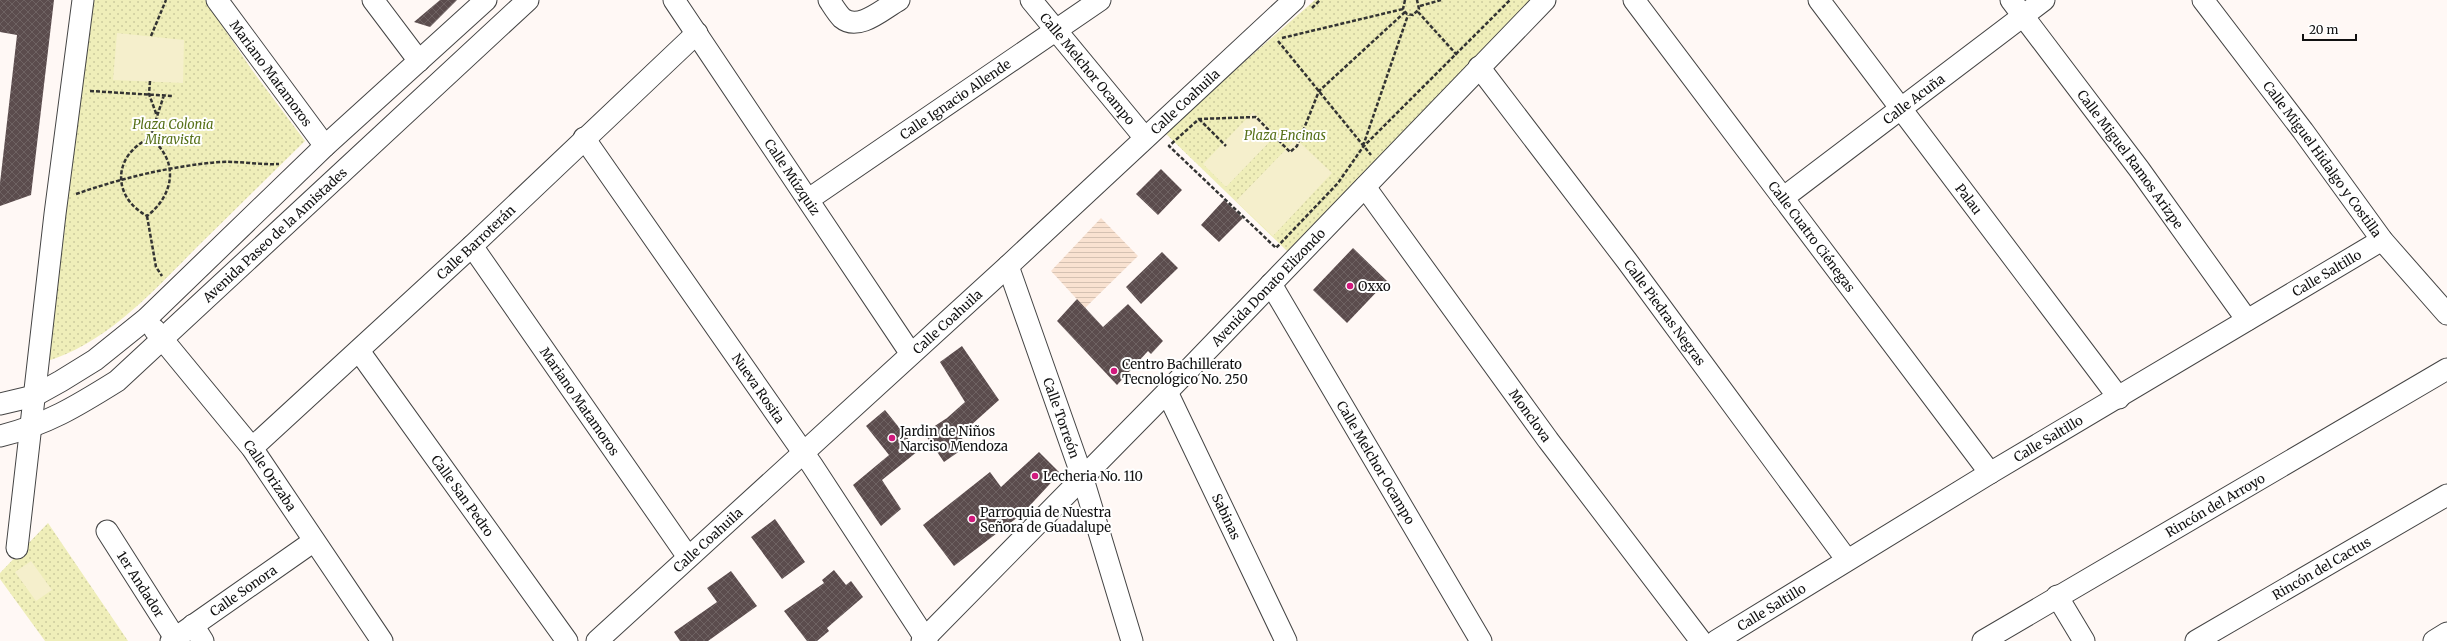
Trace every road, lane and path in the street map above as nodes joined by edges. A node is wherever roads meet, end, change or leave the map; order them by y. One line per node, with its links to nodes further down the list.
1 (83, 0): 39 (street)
2 (166, 0): 32 (path)
3 (217, 0): 51 (street, Mariano Matamoros)
4 (373, 0): 35 (street)
5 (486, 0): 35 (street, Avenida Paseo de la Amistades)
6 (528, 0): 45 (street, Avenida Paseo de la Amistades)
7 (674, 0): 30 (street, Calle Múzquiz)
8 (829, 0): 9 (street)
9 (899, 0)
10 (1031, 0): 29 (street, Calle Melchor Ocampo)
11 (1100, 0): 29 (street, Calle Ignacio Allende)
12 (1320, 0): 22 (path)
13 (1405, 0): 25 (path)
14 (1417, 0): 23 (path)
15 (1441, 0): 23 (path)
16 (1510, 0): 34 (path)
17 (1545, 0): 36 (street, Avenida Donato Elizondo)
18 (1634, 0): 58 (street, Calle Cuatro Ciénegas)
19 (1819, 0): 44 (street, Palau)
20 (2044, 0): 24 (street, Calle Acuña)
21 (2202, 0): 62 (street, Calle Miguel Hidalgo y Costilla)
22 (1302, 5): 50 (street, Calle Coahuila)
23 (1420, 6): 27 (path)
24 (2017, 8): 44 (street, Calle Acuña); 69 (street, Calle Miguel Ramos Arizpe)
25 (1403, 9): 26 (path); 33 (path)
26 (1405, 12): 28 (path); 40 (path)
27 (1418, 12): 28 (path); 34 (path)
28 (1408, 15): 53 (path)
29 (1056, 30): 50 (street, Calle Melchor Ocampo); 59 (street, Calle Ignacio Allende)
30 (697, 34): 49 (street, Calle Barroterán); 59 (street, Calle Múzquiz)
31 (1282, 34): 33 (path)
32 (151, 36)
33 (1277, 39): 40 (path)
34 (1457, 55): 53 (path)
35 (420, 61): 38 (street, Avenida Paseo de la Amistades)
36 (1479, 67): 57 (street, Avenida Donato Elizondo); 89 (street, Calle Piedras Negras)
37 (150, 81): 41 (path)
38 (392, 88): 45 (street); 51 (street, Avenida Paseo de la Amistades)
39 (71, 90): 41 (path); 60 (street)
40 (1319, 91): 47 (path); 53 (path)
41 (149, 94): 42 (path); 46 (path)
42 (164, 95): 43 (path); 46 (path)
43 (173, 96)
44 (1901, 106): 58 (street, Calle Acuña); 76 (street, Palau)
45 (412, 107): 70 (street, Avenida Paseo de la Amistades)
46 (157, 116): 48 (path)
47 (1199, 119): 52 (path); 53 (path)
48 (150, 138): 54 (path); 56 (path)
49 (584, 138): 63 (street, Calle Barroterán); 81 (street, Nueva Rosita)
50 (1145, 138): 64 (street, Calle Coahuila)
51 (325, 146): 55 (street, Avenida Paseo de la Amistades)
52 (1226, 146)
53 (1363, 147)
54 (170, 170): 55 (path); 56 (path); 61 (path)
55 (298, 173): 66 (street, Avenida Paseo de la Amistades)
56 (121, 180): 60 (path); 61 (path)
57 (1365, 187): 65 (street, Avenida Donato Elizondo); 101 (street, Monclova)
58 (1783, 198): 82 (street, Calle Cuatro Ciénegas)
59 (809, 199): 72 (street, Calle Múzquiz)
60 (57, 201): 75 (street)
61 (147, 216): 66 (path)
62 (2382, 240): 67 (street, Calle Miguel Hidalgo y Costilla); 69 (street, Calle Saltillo)
63 (472, 246): 71 (street, Calle Barroterán); 88 (street, Mariano Matamoros)
64 (1008, 266): 72 (street, Calle Coahuila); 83 (street, Calle Torreón)
65 (1271, 284): 74 (street, Avenida Donato Elizondo); 100 (street, Calle Melchor Ocampo)
66 (174, 293): 68 (street, Avenida Paseo de la Amistades)
67 (2447, 314)
68 (146, 319): 70 (street, Calle Orizaba); 75 (street, Avenida Paseo de la Amistades)
69 (2247, 320): 76 (street, Calle Saltillo)
70 (162, 339): 78 (street, Avenida Paseo de la Amistades); 80 (street, Calle Orizaba)
71 (359, 351): 80 (street, Calle Barroterán); 96 (street, Calle San Pedro)
72 (911, 354): 81 (street, Calle Coahuila)
73 (2447, 369): 90 (street, Rincón del Arroyo)
74 (1167, 392): 83 (street, Avenida Donato Elizondo); 99 (street, Sabinas)
75 (34, 396): 77 (street, Avenida Paseo de la Amistades); 78 (street)
76 (2119, 398): 82 (street, Calle Saltillo)
77 (0, 404)
78 (31, 428): 79 (street, Avenida Paseo de la Amistades); 87 (street)
79 (0, 436)
80 (252, 448): 86 (street, Calle Orizaba)
81 (803, 452): 88 (street, Calle Coahuila); 94 (street, Nueva Rosita)
82 (1990, 474): 89 (street, Calle Saltillo)
83 (1083, 479): 94 (street, Avenida Donato Elizondo); 98 (street, Calle Torreón)
84 (2447, 495): 105 (street, Rincón del Cactus)
85 (107, 531): 93 (street, 1er Andador)
86 (314, 541): 91 (street, Calle Sonora); 95 (street, Calle Orizaba)
87 (17, 548)
88 (688, 557): 97 (street, Calle Coahuila)
89 (1847, 560): 102 (street, Calle Saltillo)
90 (2057, 596): 103 (street, Rincón del Arroyo); 104 (street)
91 (198, 633): 93 (street, Calle Sonora)
92 (2447, 633): 106 (street)
93 (173, 640)
94 (925, 640)
95 (382, 641)
96 (567, 641)
97 (597, 641)
98 (1132, 641)
99 (1286, 641)
100 (1481, 641)
101 (1700, 641)
102 (1716, 641)
103 (1983, 641)
104 (2084, 641)
105 (2196, 641)
106 (2434, 641)

